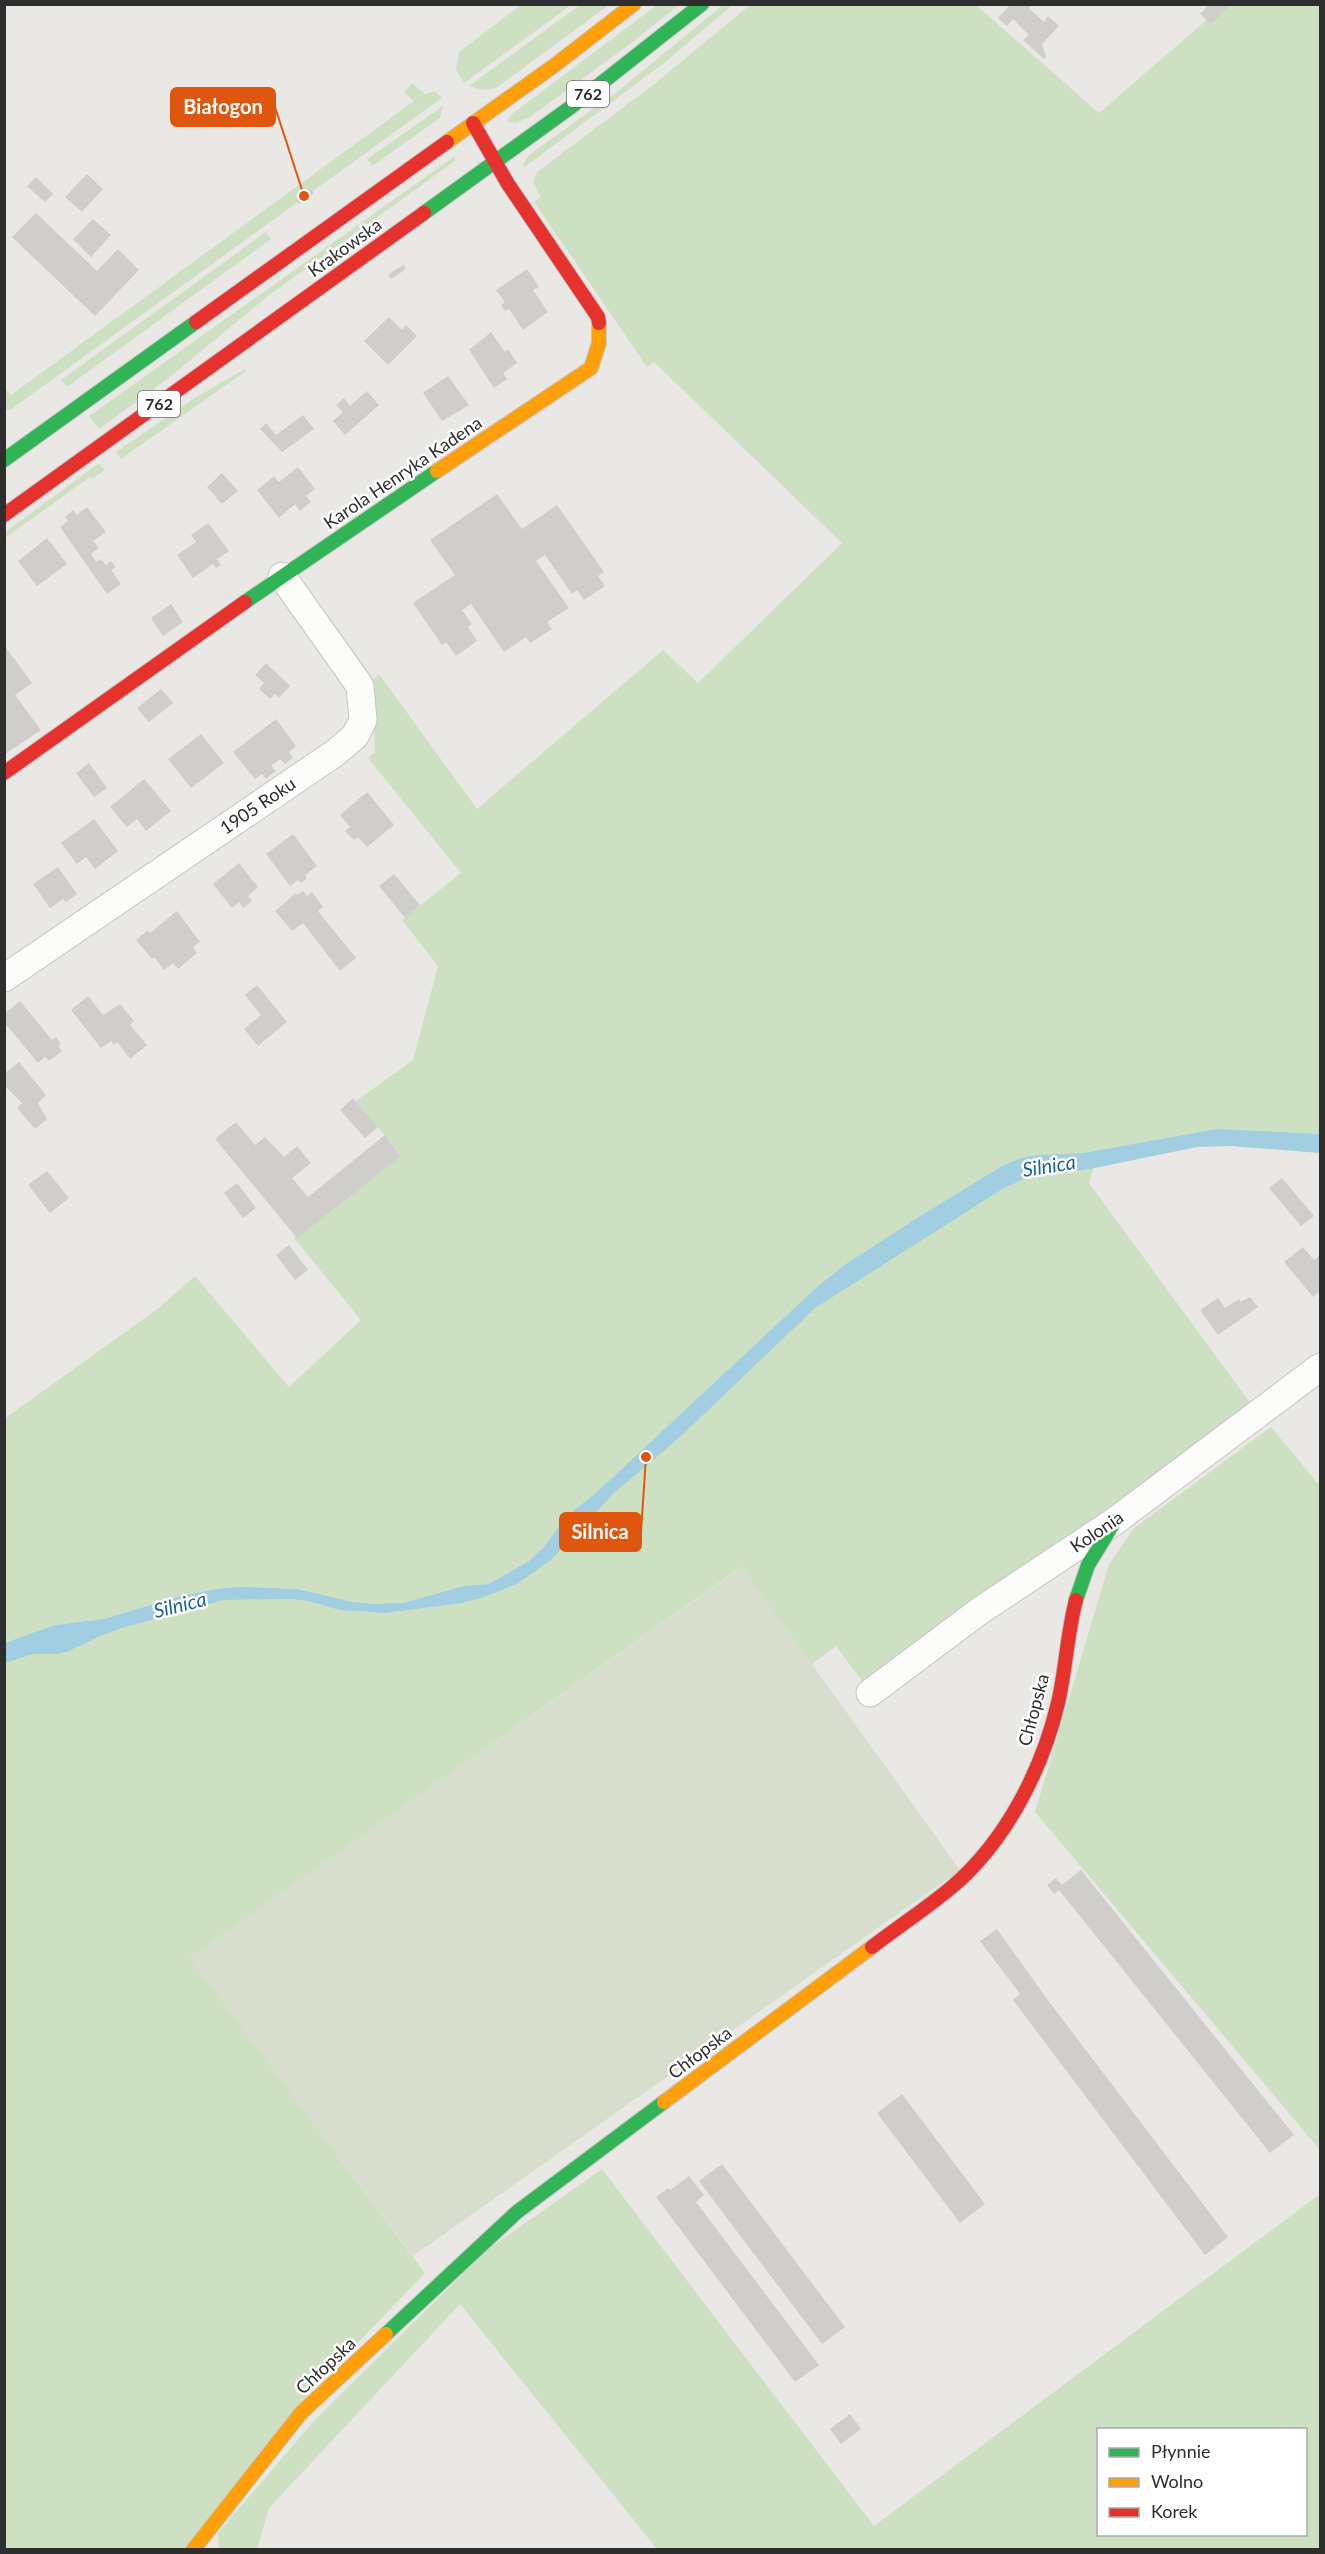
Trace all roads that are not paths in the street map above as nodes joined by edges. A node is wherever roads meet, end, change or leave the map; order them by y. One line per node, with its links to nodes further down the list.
1 (634, 4): 3 (street, Krakowska / 762)
2 (702, 4): 4 (street, Krakowska / 762)
3 (473, 123): 4 (street, Karola Henryka Kadena); 5 (street, Krakowska / 762)
4 (495, 163): 6 (street, Krakowska / 762); 7 (street, Karola Henryka Kadena)
5 (4, 460)
6 (4, 515)
7 (282, 576): 8 (street, Karola Henryka Kadena); 9 (street, 1905 Roku)
8 (4, 772)
9 (4, 978)
10 (1320, 1367): 11 (street, Kolonia)
11 (1115, 1521): 12 (street, Kolonia); 13 (street, Chłopska)
12 (870, 1693)
13 (194, 2550)

